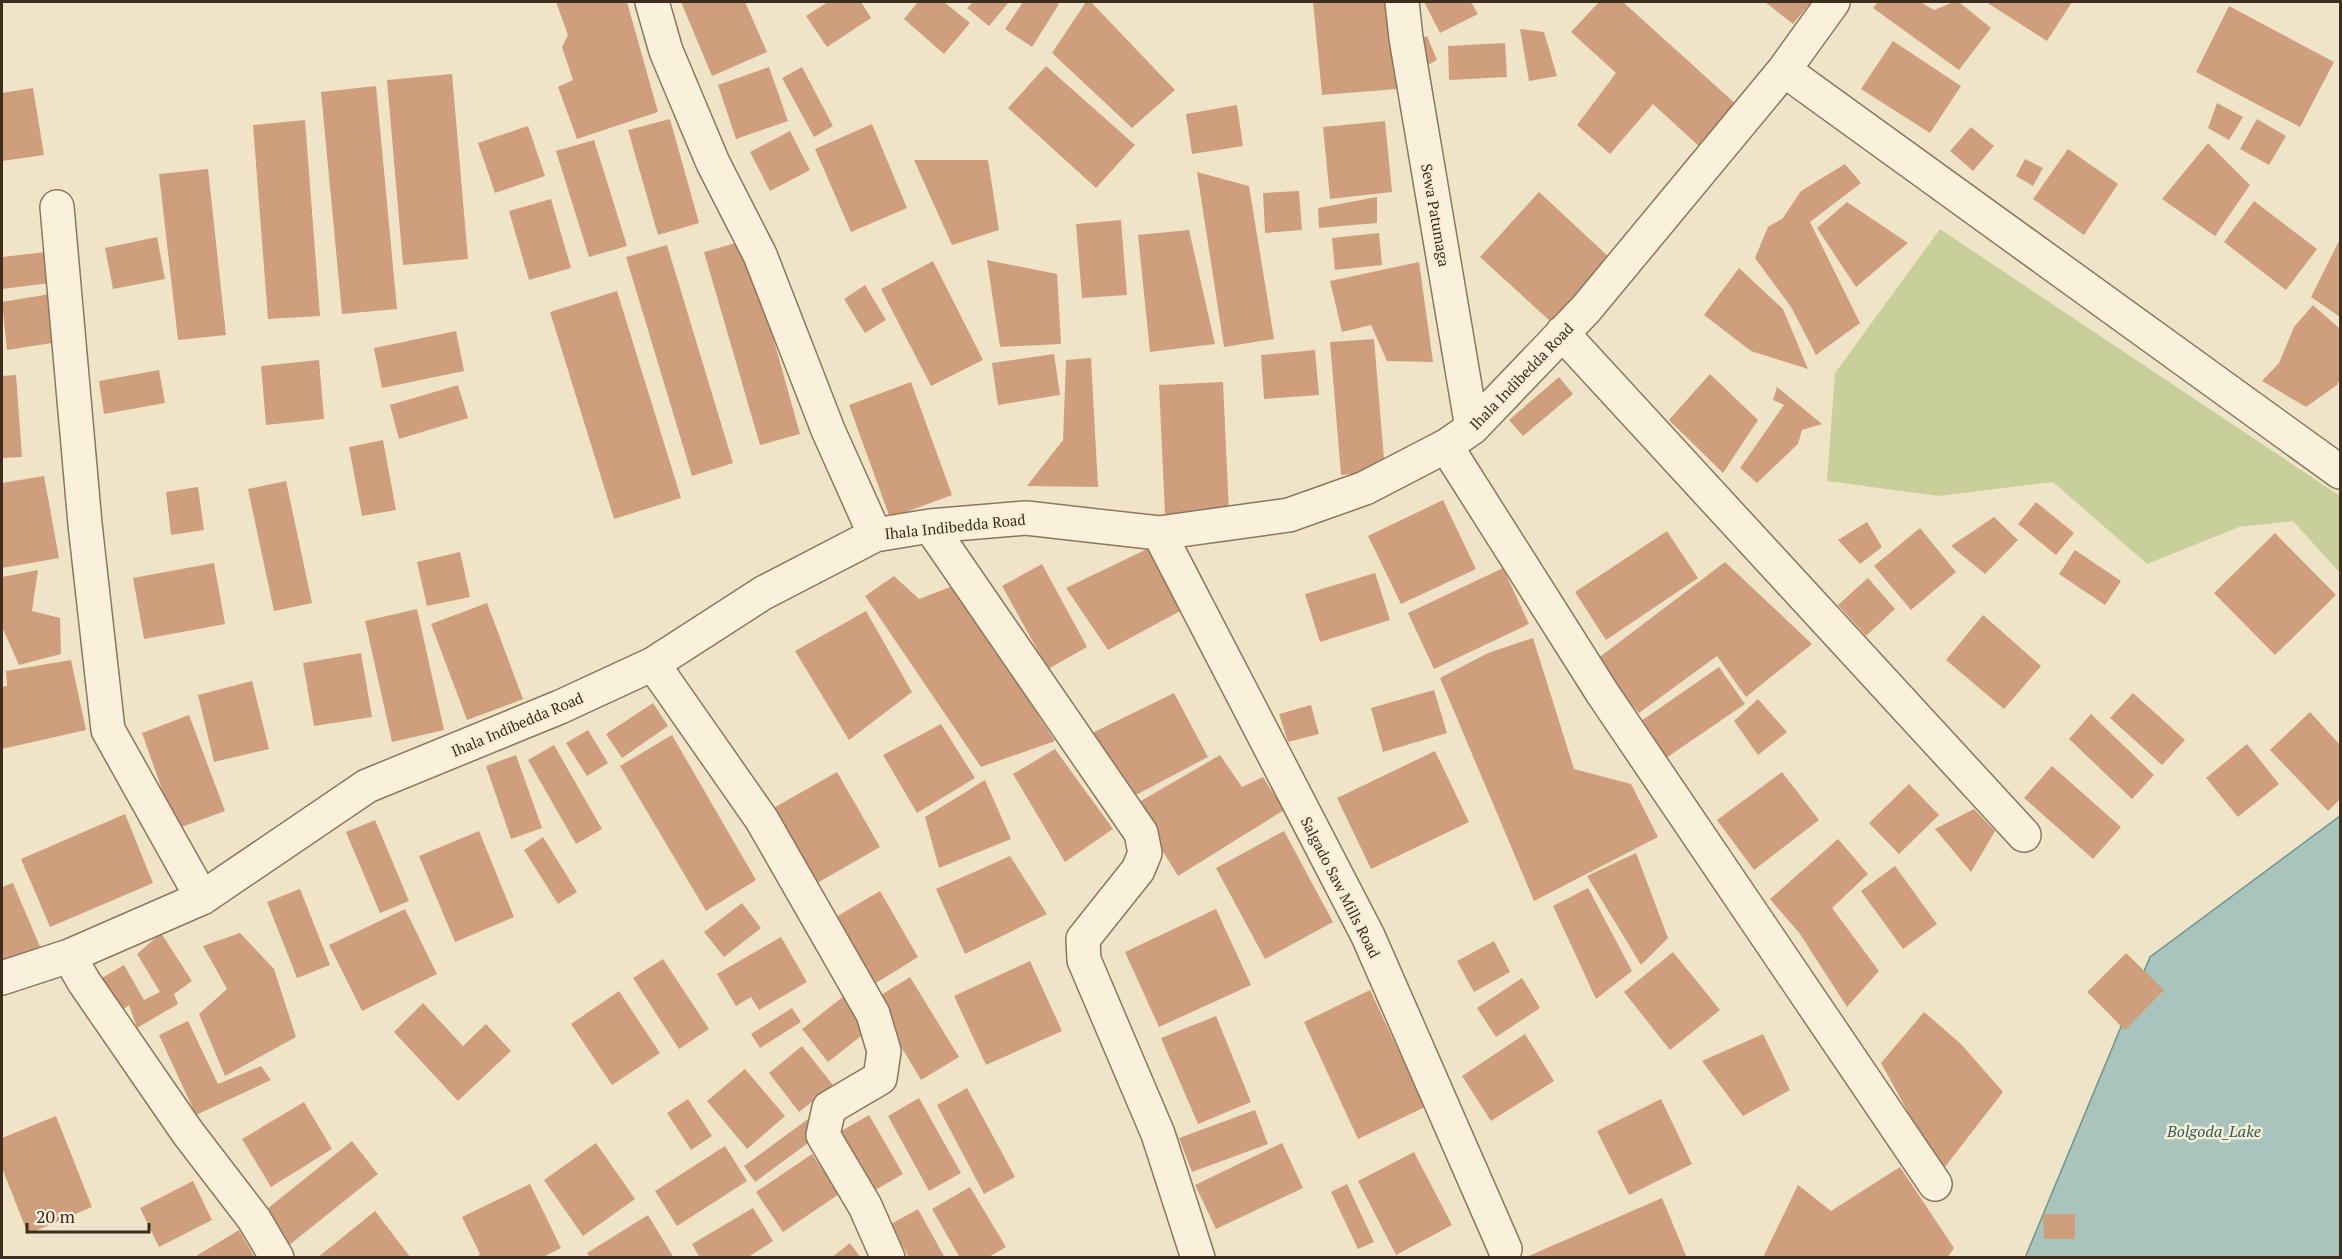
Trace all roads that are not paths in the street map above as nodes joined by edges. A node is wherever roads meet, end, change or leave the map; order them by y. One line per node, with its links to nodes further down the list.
1 (652, 2): 11 (street)
2 (1402, 2): 7 (street, Sewa Patumaga)
3 (1833, 2): 4 (street, Ihala Indibedda Road)
4 (1784, 70): 6 (street, Ihala Indibedda Road); 8 (street)
5 (57, 207): 14 (street)
6 (1562, 333): 7 (street, Ihala Indibedda Road); 13 (street)
7 (1459, 437): 10 (street, Ihala Indibedda Road); 17 (street)
8 (2340, 472)
9 (930, 526): 10 (street, Ihala Indibedda Road); 11 (street, Ihala Indibedda Road); 21 (street)
10 (1159, 533): 18 (street, Salgado Saw Mills Road)
11 (874, 535): 12 (street, Ihala Indibedda Road)
12 (653, 664): 14 (street, Ihala Indibedda Road); 20 (street)
13 (2024, 834)
14 (202, 898): 15 (street, Ihala Indibedda Road)
15 (69, 956): 16 (street, Ihala Indibedda Road); 19 (street)
16 (2, 978)
17 (1935, 1184)
18 (1505, 1249)
19 (277, 1257)
20 (888, 1257)
21 (1198, 1257)

